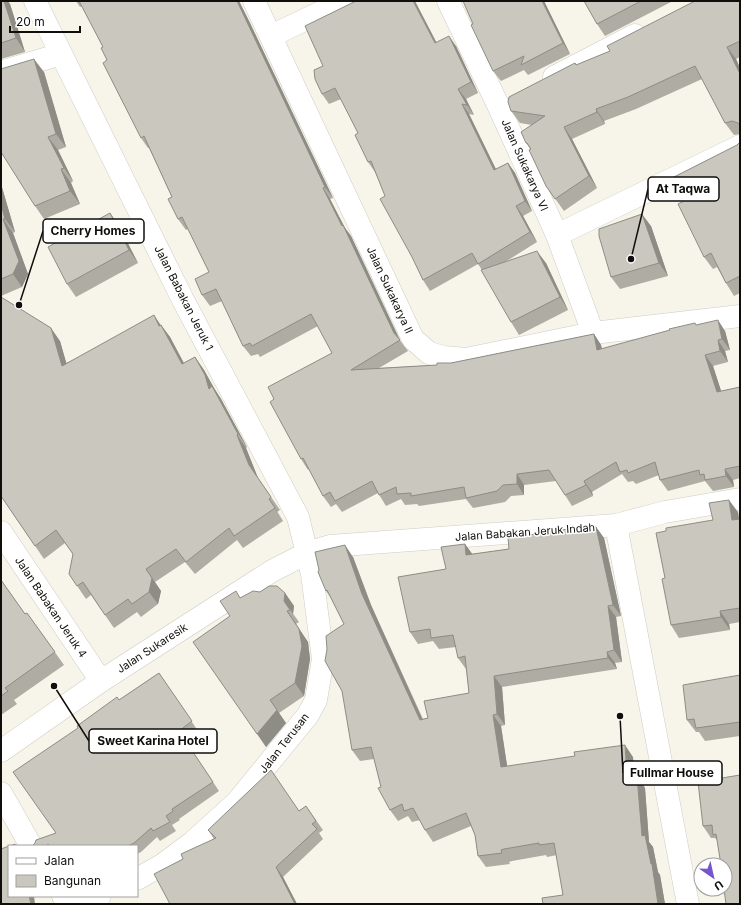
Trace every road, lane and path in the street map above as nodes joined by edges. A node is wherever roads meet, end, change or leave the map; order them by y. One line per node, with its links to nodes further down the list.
1 (35, 1): 7 (street, Jalan Babakan Jeruk 1)
2 (254, 1): 6 (street, Jalan Sukakarya II)
3 (344, 1): 6 (street)
4 (448, 1): 11 (street, Jalan Sukakarya VI)
5 (652, 26): 9 (street)
6 (271, 36): 13 (street, Jalan Sukakarya II)
7 (61, 54): 8 (street); 17 (street, Jalan Babakan Jeruk 1)
8 (1, 72)
9 (533, 87)
10 (740, 146): 11 (street)
11 (557, 235): 13 (street, Jalan Sukakarya VI)
12 (740, 316): 13 (street, Jalan Sukakarya II)
13 (593, 333)
14 (740, 499): 15 (street, Jalan Babakan Jeruk Indah)
15 (616, 525): 17 (street, Jalan Babakan Jeruk Indah); 25 (street)
16 (1, 532): 18 (street, Jalan Babakan Jeruk 4)
17 (307, 553): 18 (street, Jalan Sukaresik); 22 (street, Jalan Terusan)
18 (101, 681): 19 (street, Jalan Sukaresik)
19 (1, 751)
20 (1, 793): 21 (street)
21 (30, 845)
22 (138, 878)
23 (65, 897): 24 (street)
24 (90, 897)
25 (688, 904)

